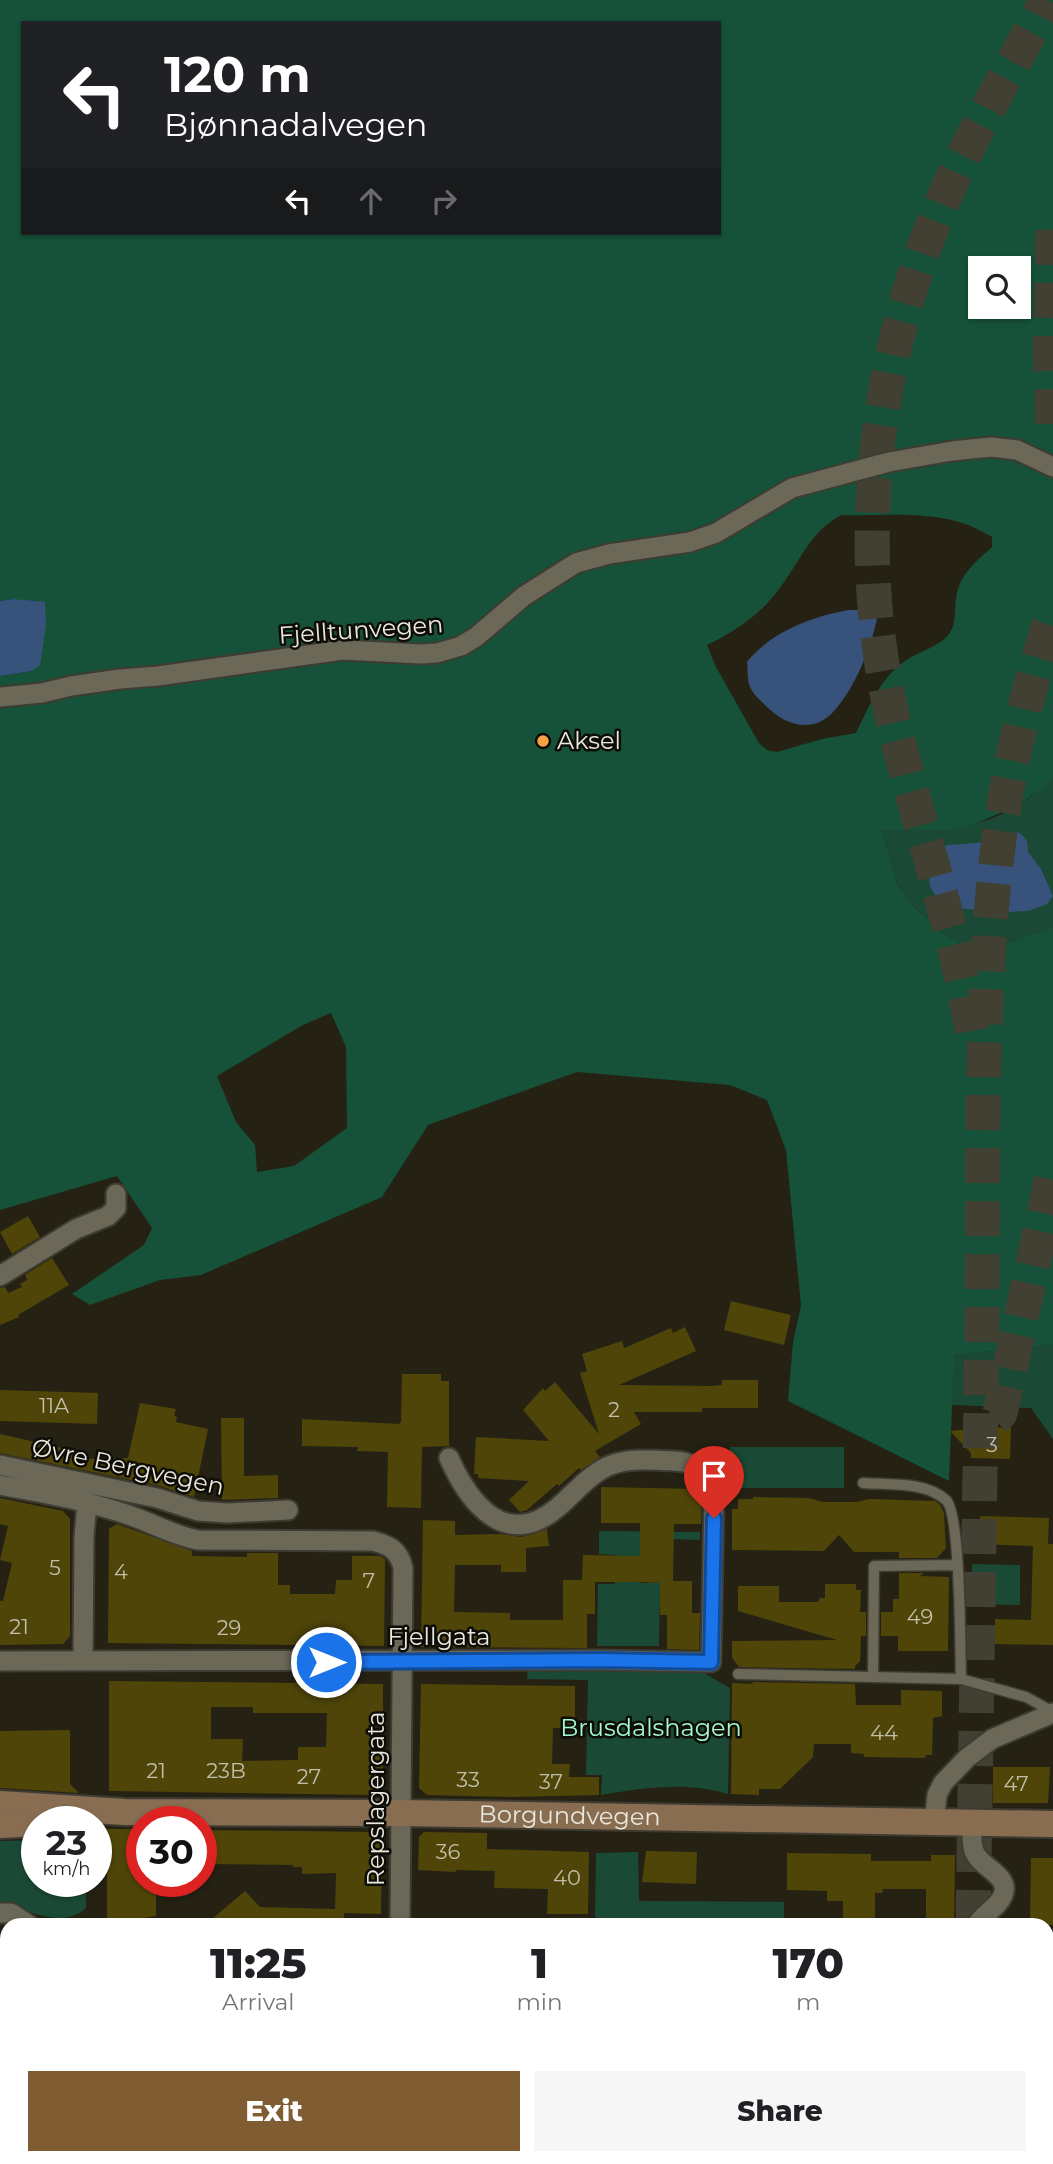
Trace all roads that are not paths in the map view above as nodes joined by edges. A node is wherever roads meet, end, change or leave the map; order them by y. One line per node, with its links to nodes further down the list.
1 (1053, 467): 2 (street, Fjelltunvegen)
2 (0, 697)
3 (117, 1194): 4 (street)
4 (0, 1276)
5 (449, 1458): 14 (street, Fjellgata)
6 (0, 1465): 10 (street, Øvre Bergvegen)
7 (863, 1483): 11 (lane)
8 (0, 1485): 9 (street)
9 (87, 1503): 13 (street); 14 (street, Repslagergata)
10 (288, 1510)
11 (958, 1565): 16 (lane); 17 (lane)
12 (0, 1661): 13 (street, Fjellgata)
13 (83, 1661): 14 (street, Fjellgata)
14 (402, 1662): 22 (street, Repslagergata)
15 (738, 1674): 16 (lane)
16 (873, 1677): 17 (lane)
17 (961, 1679): 18 (lane)
18 (1053, 1712): 24 (street)
19 (0, 1804): 20 (main road, Borgundvegen)
20 (25, 1806)
21 (112, 1811): 22 (main road, Borgundvegen)
22 (400, 1813): 24 (main road, Borgundvegen); 30 (street, Repslagergata)
23 (21, 1823): 27 (main road, Borgundvegen)
24 (934, 1823): 25 (main road, Borgundvegen)
25 (972, 1823): 26 (main road, Borgundvegen); 31 (street)
26 (1053, 1824)
27 (0, 1825)
28 (0, 1913): 29 (street)
29 (18, 1918)
30 (400, 1918)
31 (982, 1918)

